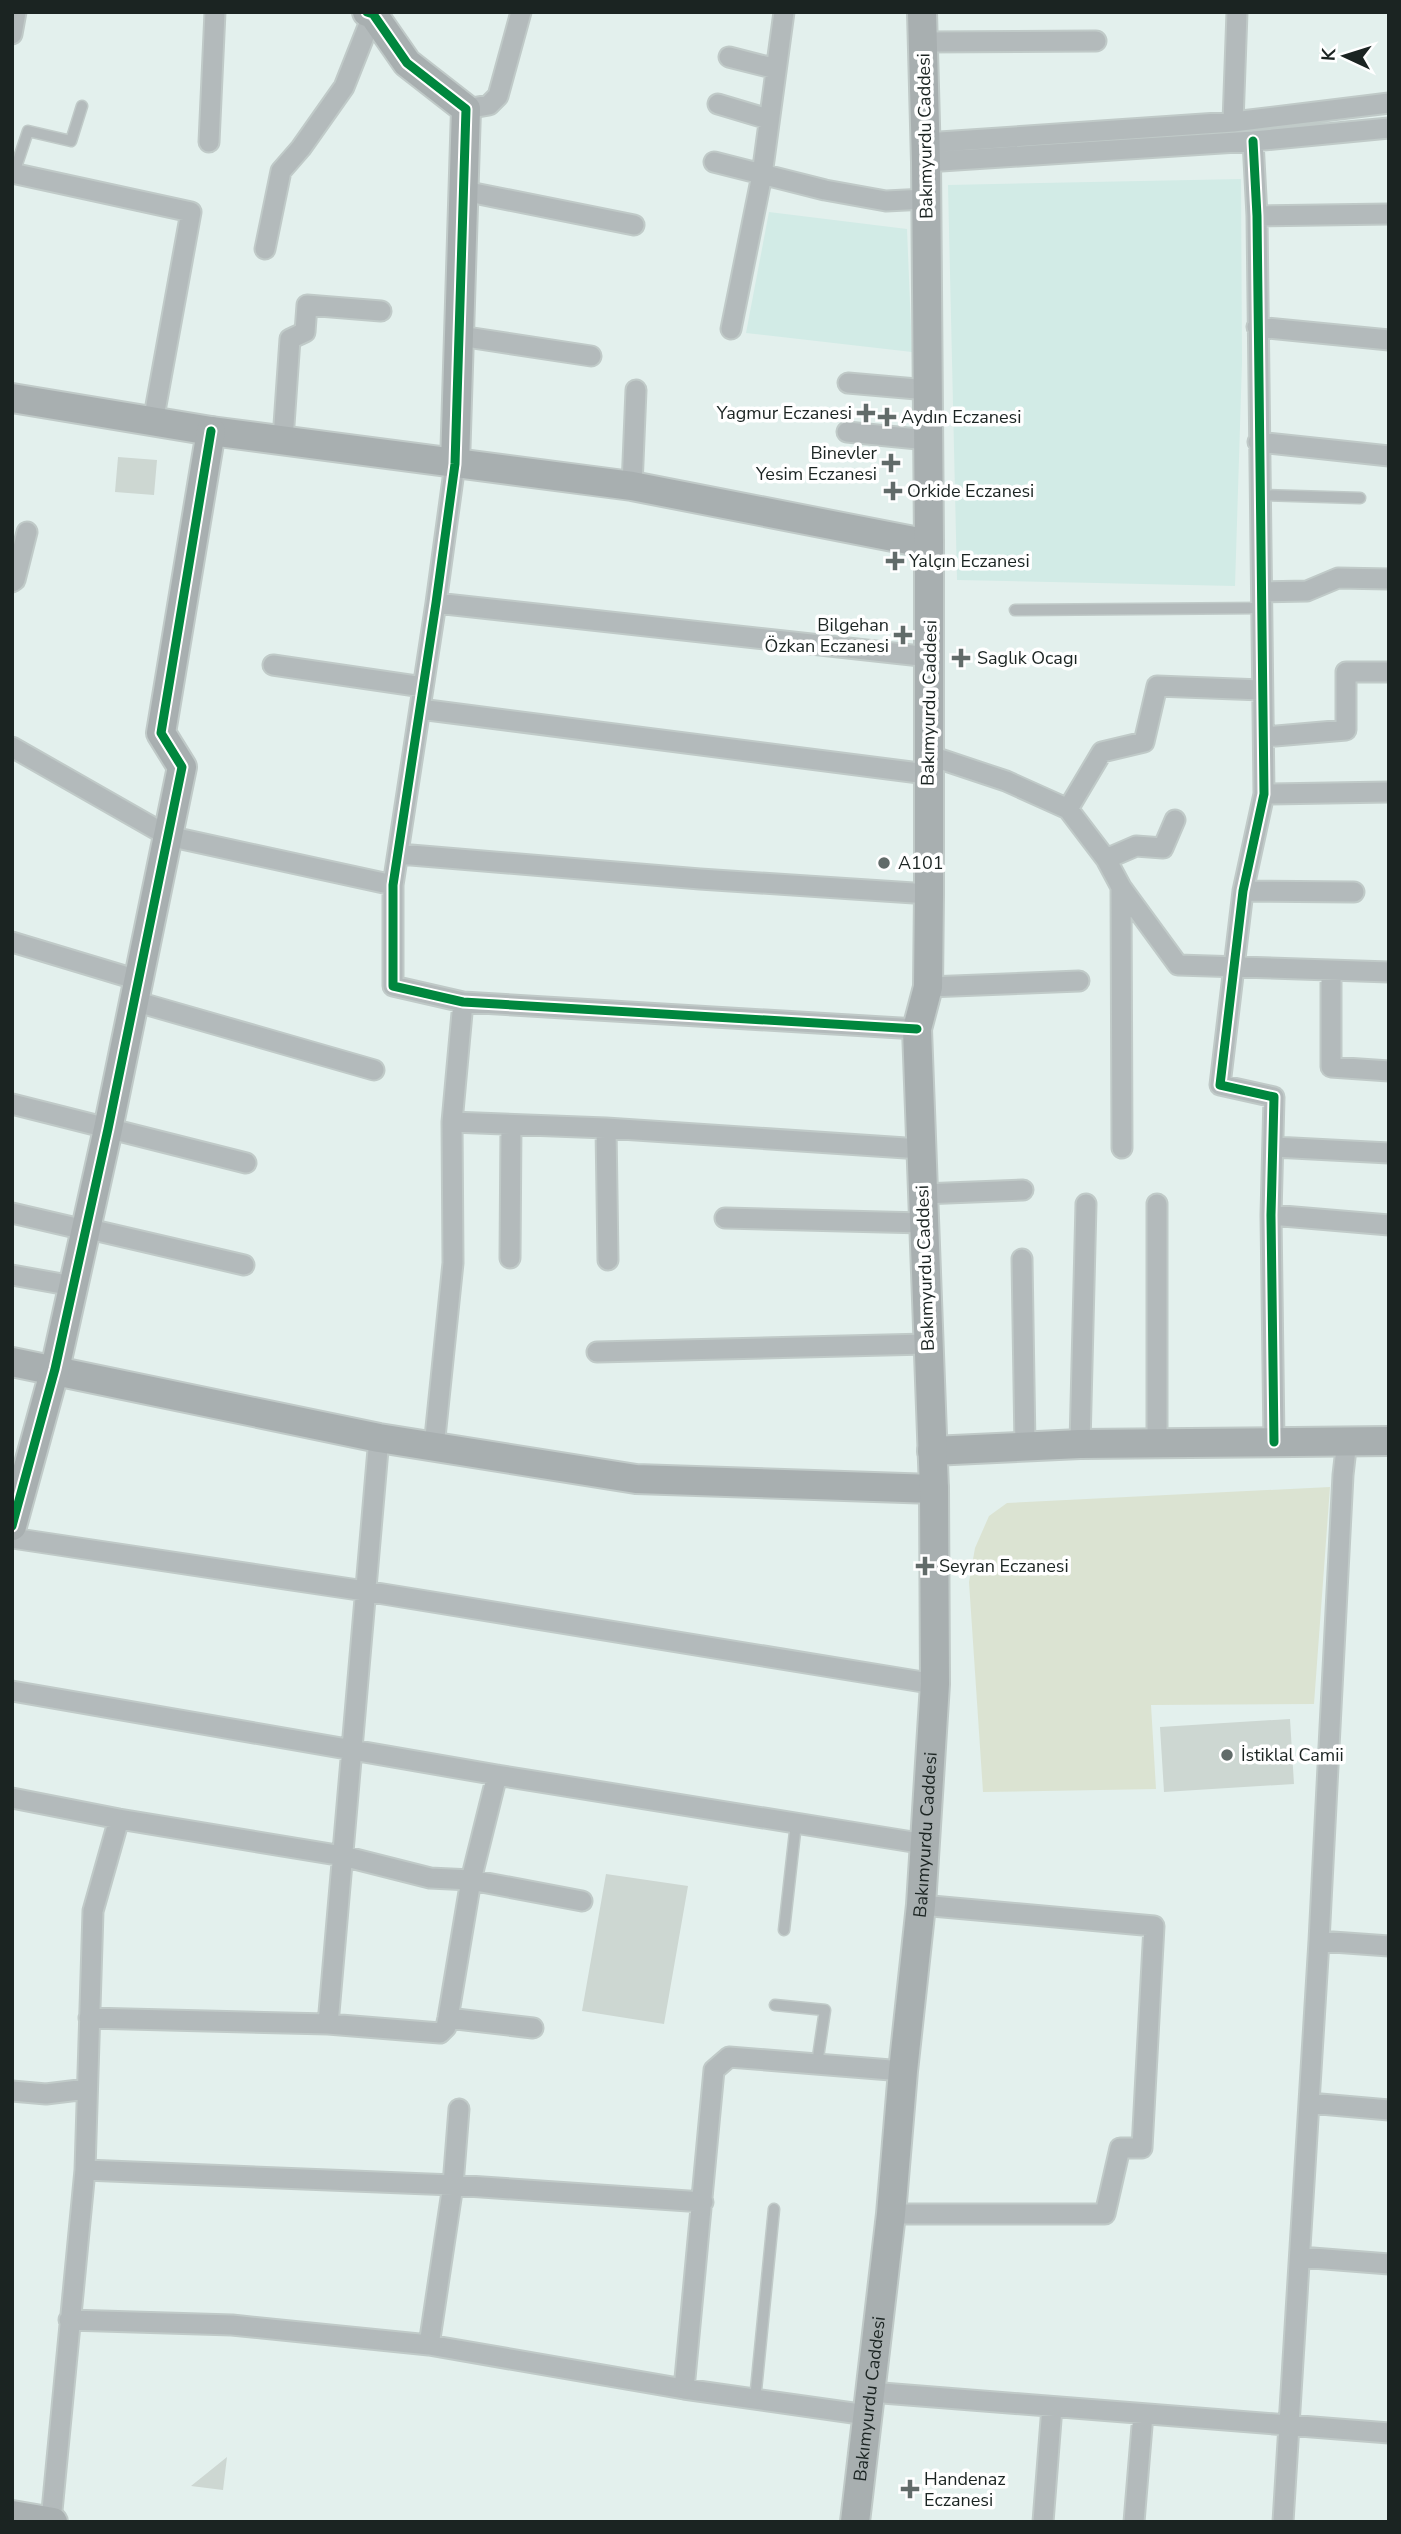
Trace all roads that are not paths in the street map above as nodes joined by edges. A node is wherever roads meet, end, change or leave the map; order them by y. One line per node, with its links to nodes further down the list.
1 (16, 12): 8 (street)
2 (215, 12): 21 (street)
3 (521, 12): 16 (street)
4 (784, 12): 12 (street)
5 (922, 12): 9 (street, Bakımyurdu Caddesi)
6 (1237, 12): 18 (street)
7 (371, 13): 16 (street); 31 (street)
8 (12, 34)
9 (924, 41): 10 (street); 22 (street, Bakımyurdu Caddesi)
10 (1097, 41)
11 (729, 57): 12 (street)
12 (776, 69): 17 (street)
13 (1389, 103): 18 (street)
14 (718, 104): 17 (street)
15 (82, 106): 24 (lane)
16 (466, 108): 26 (street)
17 (768, 119): 25 (street)
18 (1233, 121): 22 (street)
19 (1389, 128): 20 (street)
20 (1253, 141): 22 (street); 29 (street)
21 (209, 142)
22 (926, 152): 27 (street, Bakımyurdu Caddesi)
23 (714, 162): 25 (street)
24 (13, 173): 42 (street)
25 (762, 175): 27 (street); 34 (street)
26 (464, 191): 30 (street); 35 (street)
27 (926, 199): 40 (street, Bakımyurdu Caddesi)
28 (1389, 214): 29 (street)
29 (1257, 216): 33 (street)
30 (634, 225)
31 (265, 249)
32 (381, 311): 45 (street)
33 (1257, 327): 36 (street); 47 (street)
34 (731, 329)
35 (460, 336): 37 (street); 49 (street)
36 (1389, 340)
37 (591, 356)
38 (848, 383): 40 (street)
39 (636, 390): 50 (street)
40 (928, 390): 46 (street, Bakımyurdu Caddesi)
41 (12, 398): 42 (street)
42 (153, 422): 43 (street)
43 (211, 430): 45 (street); 73 (street)
44 (847, 432): 46 (street)
45 (283, 439): 49 (street)
46 (928, 440): 54 (street, Bakımyurdu Caddesi)
47 (1258, 442): 48 (street); 51 (street)
48 (1389, 456)
49 (455, 464): 50 (street); 58 (street)
50 (632, 486): 54 (street)
51 (1259, 495): 52 (lane); 57 (street)
52 (1360, 498)
53 (27, 532): 56 (street)
54 (929, 544): 60 (street, Bakımyurdu Caddesi)
55 (1389, 579): 57 (street)
56 (12, 582)
57 (1261, 600): 59 (lane); 64 (street)
58 (436, 603): 60 (street); 63 (street)
59 (1015, 610)
60 (930, 657): 68 (street, Bakımyurdu Caddesi)
61 (273, 665): 63 (street)
62 (1389, 672): 66 (street)
63 (423, 687): 65 (street)
64 (1262, 690): 66 (street); 71 (street)
65 (420, 709): 68 (street); 74 (street)
66 (1265, 737): 70 (street)
67 (12, 747): 73 (street)
68 (928, 764): 71 (street); 80 (street, Bakımyurdu Caddesi)
69 (1389, 792): 70 (street)
70 (1264, 794): 78 (street)
71 (1068, 809): 75 (street)
72 (1175, 820): 75 (street)
73 (168, 836): 76 (street); 87 (street)
74 (398, 854): 76 (street); 80 (street)
75 (1106, 859): 77 (street)
76 (393, 885): 88 (street)
77 (1121, 887): 82 (street); 98 (street)
78 (1242, 891): 79 (street); 82 (street)
79 (1354, 892)
80 (929, 894): 86 (street, Bakımyurdu Caddesi)
81 (12, 942): 87 (street)
82 (1233, 968): 83 (street); 97 (street)
83 (1331, 971): 84 (street); 91 (street)
84 (1389, 972)
85 (1079, 981): 86 (street)
86 (928, 987): 89 (street, Bakımyurdu Caddesi)
87 (136, 990): 90 (street); 96 (street)
88 (463, 1002): 89 (street); 93 (street)
89 (917, 1029): 99 (street, Bakımyurdu Caddesi)
90 (374, 1070)
91 (1389, 1071)
92 (12, 1104): 96 (street)
93 (452, 1122): 94 (street); 129 (street)
94 (511, 1125): 95 (street); 112 (street)
95 (606, 1128): 99 (street); 114 (street)
96 (108, 1129): 101 (street); 111 (street)
97 (1274, 1147): 100 (street); 107 (street)
98 (1122, 1148)
99 (921, 1149): 103 (street, Bakımyurdu Caddesi)
100 (1389, 1153)
101 (246, 1163)
102 (1023, 1190): 103 (street)
103 (922, 1194): 109 (street, Bakımyurdu Caddesi)
104 (1086, 1204): 127 (street)
105 (1157, 1204): 126 (street)
106 (12, 1213): 111 (street)
107 (1271, 1215): 110 (street); 125 (street)
108 (725, 1218): 109 (street)
109 (924, 1223): 118 (street, Bakımyurdu Caddesi)
110 (1389, 1225)
111 (85, 1229): 115 (street); 117 (street)
112 (510, 1258)
113 (1022, 1259): 128 (street)
114 (608, 1261)
115 (244, 1265)
116 (12, 1275): 117 (street)
117 (73, 1286): 121 (street)
118 (927, 1344): 119 (street); 130 (street, Bakımyurdu Caddesi)
119 (597, 1352)
120 (12, 1362): 121 (street)
121 (55, 1369): 123 (street); 132 (street)
122 (1388, 1437): 124 (street)
123 (379, 1438): 129 (street); 134 (street)
124 (1347, 1440): 125 (street); 148 (street)
125 (1274, 1442): 126 (street)
126 (1157, 1443): 127 (street)
127 (1080, 1444): 128 (street)
128 (1025, 1446): 130 (street)
129 (434, 1447): 131 (street)
130 (932, 1451): 131 (street, Bakımyurdu Caddesi)
131 (934, 1489): 135 (street, Bakımyurdu Caddesi)
132 (12, 1526)
133 (12, 1538): 134 (street)
134 (365, 1591): 135 (street); 137 (street)
135 (935, 1684): 142 (street, Bakımyurdu Caddesi)
136 (12, 1692): 137 (street)
137 (352, 1750): 138 (street); 143 (street)
138 (497, 1775): 141 (street); 144 (street)
139 (12, 1798): 140 (street)
140 (119, 1819): 143 (street); 151 (street)
141 (796, 1823): 142 (street); 147 (lane)
142 (925, 1844): 146 (street, Bakımyurdu Caddesi)
143 (343, 1856): 144 (street); 153 (street)
144 (471, 1881): 145 (street); 152 (street)
145 (582, 1901)
146 (921, 1905): 156 (street, Bakımyurdu Caddesi); 166 (street)
147 (784, 1930)
148 (1319, 1941): 149 (street); 159 (street)
149 (1389, 1946)
150 (775, 2005): 155 (lane)
151 (89, 2018): 153 (street); 157 (street)
152 (448, 2018): 153 (street); 154 (street)
153 (328, 2024)
154 (533, 2028)
155 (817, 2064): 156 (street); 164 (street)
156 (902, 2071): 166 (street, Bakımyurdu Caddesi)
157 (87, 2089): 158 (street); 162 (street)
158 (12, 2091)
159 (1309, 2103): 161 (street); 167 (street)
160 (459, 2109): 163 (street)
161 (1389, 2110)
162 (85, 2170): 163 (street); 169 (street)
163 (453, 2185): 164 (street); 170 (street)
164 (704, 2202): 171 (street)
165 (774, 2209): 172 (lane)
166 (891, 2214): 173 (street, Bakımyurdu Caddesi)
167 (1300, 2257): 168 (street); 176 (street)
168 (1389, 2264)
169 (69, 2320): 170 (street); 179 (street)
170 (429, 2346): 171 (street)
171 (684, 2389): 172 (street)
172 (755, 2400): 173 (street)
173 (869, 2404): 174 (street); 180 (street, Bakımyurdu Caddesi)
174 (1052, 2407): 175 (street); 181 (street)
175 (1143, 2414): 176 (street); 182 (street)
176 (1291, 2426): 177 (street); 183 (street)
177 (1389, 2433)
178 (12, 2515): 179 (street)
179 (52, 2522)
180 (855, 2522)
181 (1043, 2522)
182 (1134, 2522)
183 (1283, 2522)

